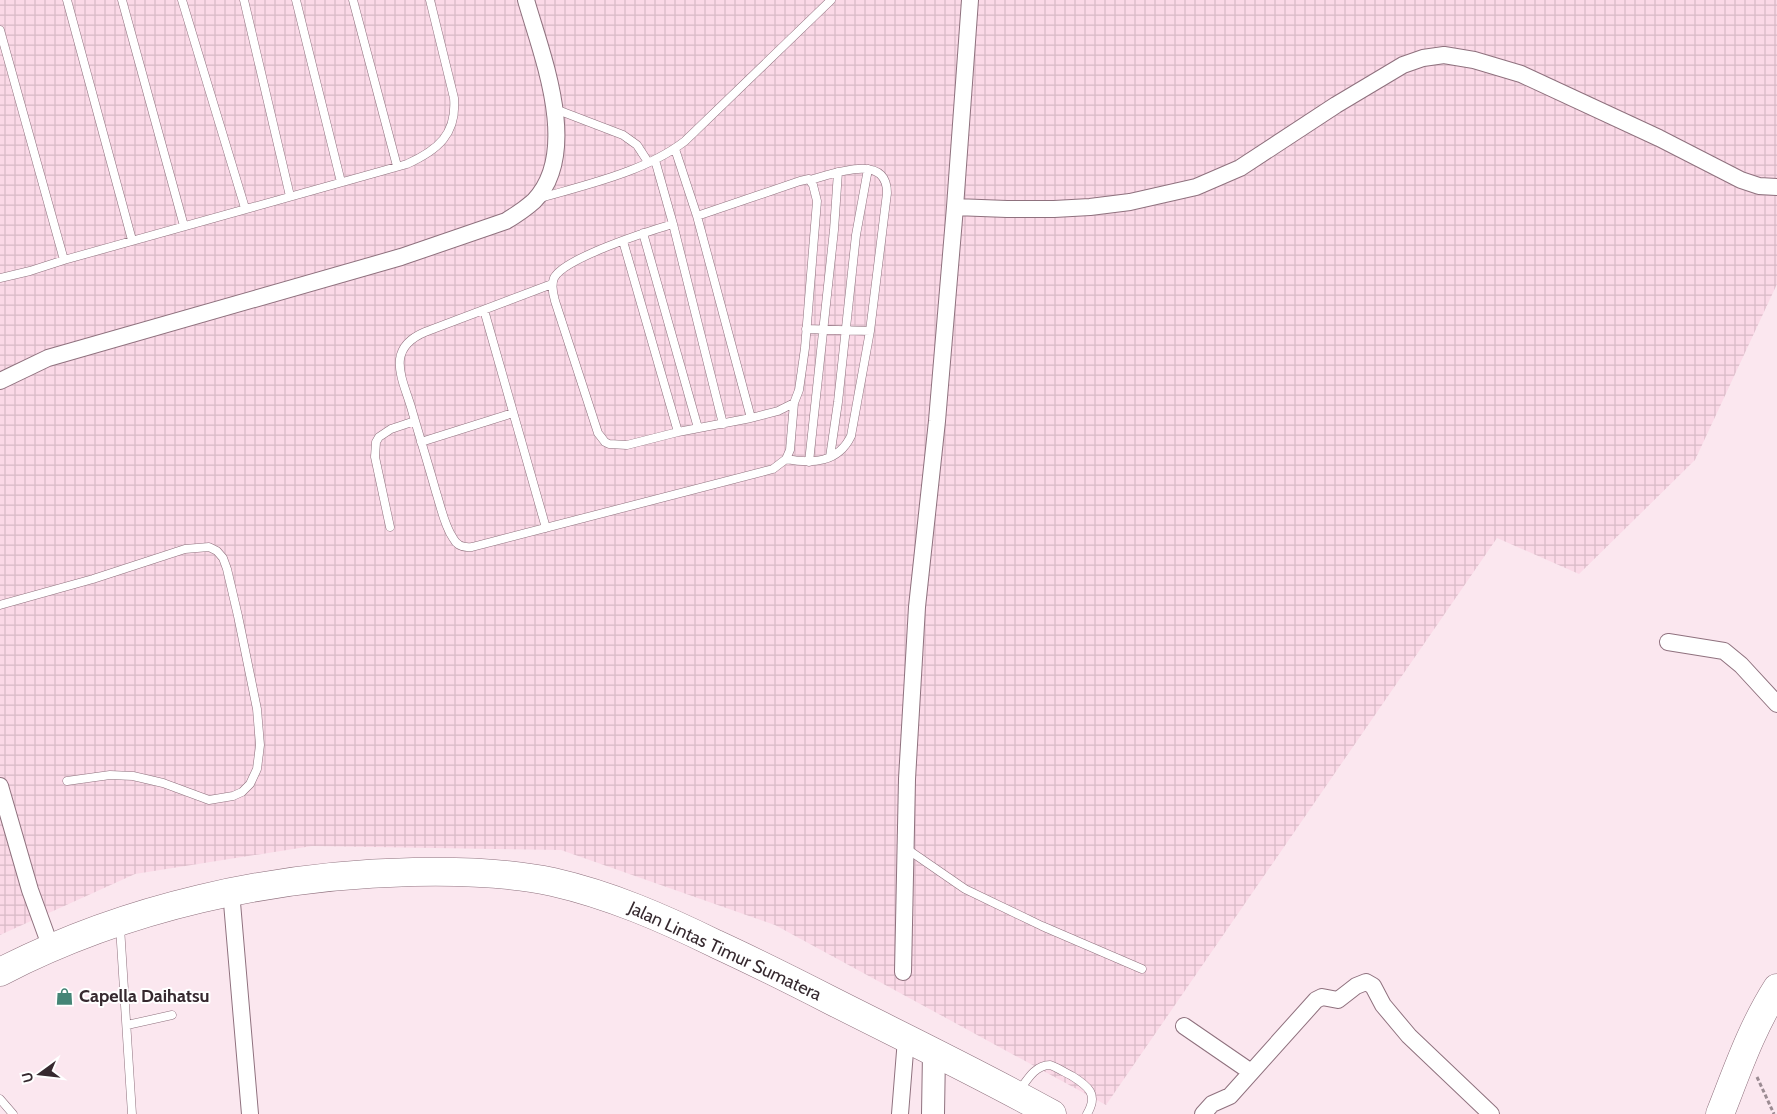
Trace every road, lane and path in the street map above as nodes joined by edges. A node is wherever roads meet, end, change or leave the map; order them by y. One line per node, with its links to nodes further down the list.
1 (67, 0): 29 (lane)
2 (122, 0): 27 (lane)
3 (182, 0): 24 (lane)
4 (244, 0): 21 (lane)
5 (296, 0): 19 (lane)
6 (353, 0): 15 (lane)
7 (430, 0): 15 (lane)
8 (526, 0): 12 (street)
9 (832, 0): 13 (lane)
10 (970, 0): 23 (street)
11 (0, 30): 31 (lane)
12 (555, 110): 14 (lane); 22 (street)
13 (676, 149): 14 (lane); 25 (lane)
14 (651, 161): 22 (lane); 26 (lane)
15 (397, 166): 19 (lane)
16 (868, 168): 17 (lane); 37 (lane); 38 (lane)
17 (838, 172): 18 (lane); 36 (lane)
18 (810, 180): 25 (lane); 35 (lane)
19 (341, 182): 21 (lane)
20 (1777, 187): 23 (street)
21 (290, 196): 24 (lane)
22 (535, 200): 39 (street)
23 (955, 207): 58 (street)
24 (245, 208): 27 (lane)
25 (697, 216): 42 (lane)
26 (673, 224): 28 (lane); 44 (lane)
27 (184, 226): 29 (lane)
28 (643, 233): 30 (lane); 45 (lane)
29 (132, 240): 31 (lane)
30 (622, 241): 33 (lane); 46 (lane)
31 (64, 260): 32 (lane)
32 (0, 278)
33 (552, 284): 34 (lane); 46 (lane)
34 (484, 310): 41 (lane); 43 (lane)
35 (806, 328): 36 (lane); 40 (lane)
36 (823, 329): 37 (lane); 50 (lane)
37 (845, 330): 38 (lane); 48 (lane)
38 (870, 331): 48 (lane)
39 (0, 381)
40 (794, 402): 42 (lane); 49 (lane)
41 (513, 413): 47 (lane); 52 (lane)
42 (752, 418): 44 (lane)
43 (415, 421): 47 (lane); 51 (lane)
44 (723, 424): 45 (lane)
45 (698, 428): 46 (lane)
46 (678, 432)
47 (421, 442): 52 (lane)
48 (830, 457): 50 (lane)
49 (786, 459): 50 (lane); 52 (lane)
50 (809, 462)
51 (390, 527)
52 (546, 528)
53 (0, 604): 56 (lane)
54 (1668, 642): 55 (street)
55 (1776, 701)
56 (67, 781)
57 (0, 786): 61 (street)
58 (907, 849): 62 (lane); 64 (street)
59 (231, 891): 60 (highway, Jalan Lintas Timur Sumatera); 69 (highway, Jalan Lintas Timur Sumatera); 77 (street)
60 (120, 922): 61 (highway, Jalan Lintas Timur Sumatera); 67 (lane)
61 (51, 948): 63 (highway, Jalan Lintas Timur Sumatera)
62 (1142, 969)
63 (0, 972)
64 (903, 972)
65 (1777, 988): 70 (highway)
66 (172, 1015): 67 (lane)
67 (127, 1025): 76 (lane)
68 (1184, 1026): 72 (street)
69 (906, 1038): 71 (highway, Jalan Lintas Timur Sumatera); 78 (street)
70 (1745, 1052): 84 (highway); 85 (path)
71 (934, 1053): 73 (highway, Jalan Lintas Timur Sumatera); 79 (street)
72 (1251, 1072): 82 (street); 83 (street)
73 (1017, 1095): 80 (highway, Jalan Lintas Timur Sumatera); 81 (lane)
74 (0, 1099): 75 (lane)
75 (13, 1114)
76 (132, 1114)
77 (250, 1114)
78 (900, 1114)
79 (932, 1114)
80 (1052, 1114)
81 (1087, 1114)
82 (1203, 1114)
83 (1491, 1114)
84 (1720, 1114)
85 (1774, 1114)

